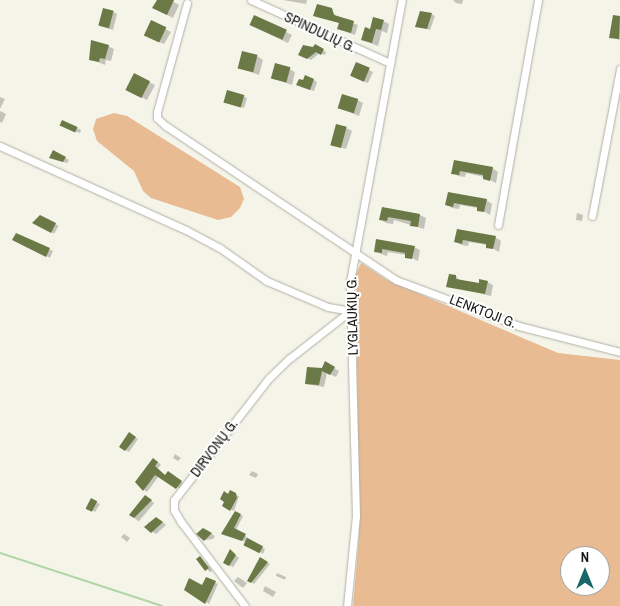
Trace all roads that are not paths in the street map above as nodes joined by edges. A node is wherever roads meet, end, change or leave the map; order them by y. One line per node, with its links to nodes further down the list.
1 (251, 0): 5 (street, SPINDULIŲ G.)
2 (402, 0): 5 (street, LYGLAUKIŲ G.)
3 (538, 0): 9 (street)
4 (187, 3): 10 (street, LENKTOJI G.)
5 (390, 63): 10 (street, LYGLAUKIŲ G.)
6 (620, 69): 8 (street)
7 (0, 146): 11 (street)
8 (592, 216)
9 (498, 225)
10 (354, 251): 11 (street, LYGLAUKIŲ G.); 12 (street, LENKTOJI G.)
11 (350, 311): 13 (street, DIRVONŲ G.); 14 (street, LYGLAUKIŲ G.)
12 (620, 352)
13 (244, 605)
14 (346, 606)

